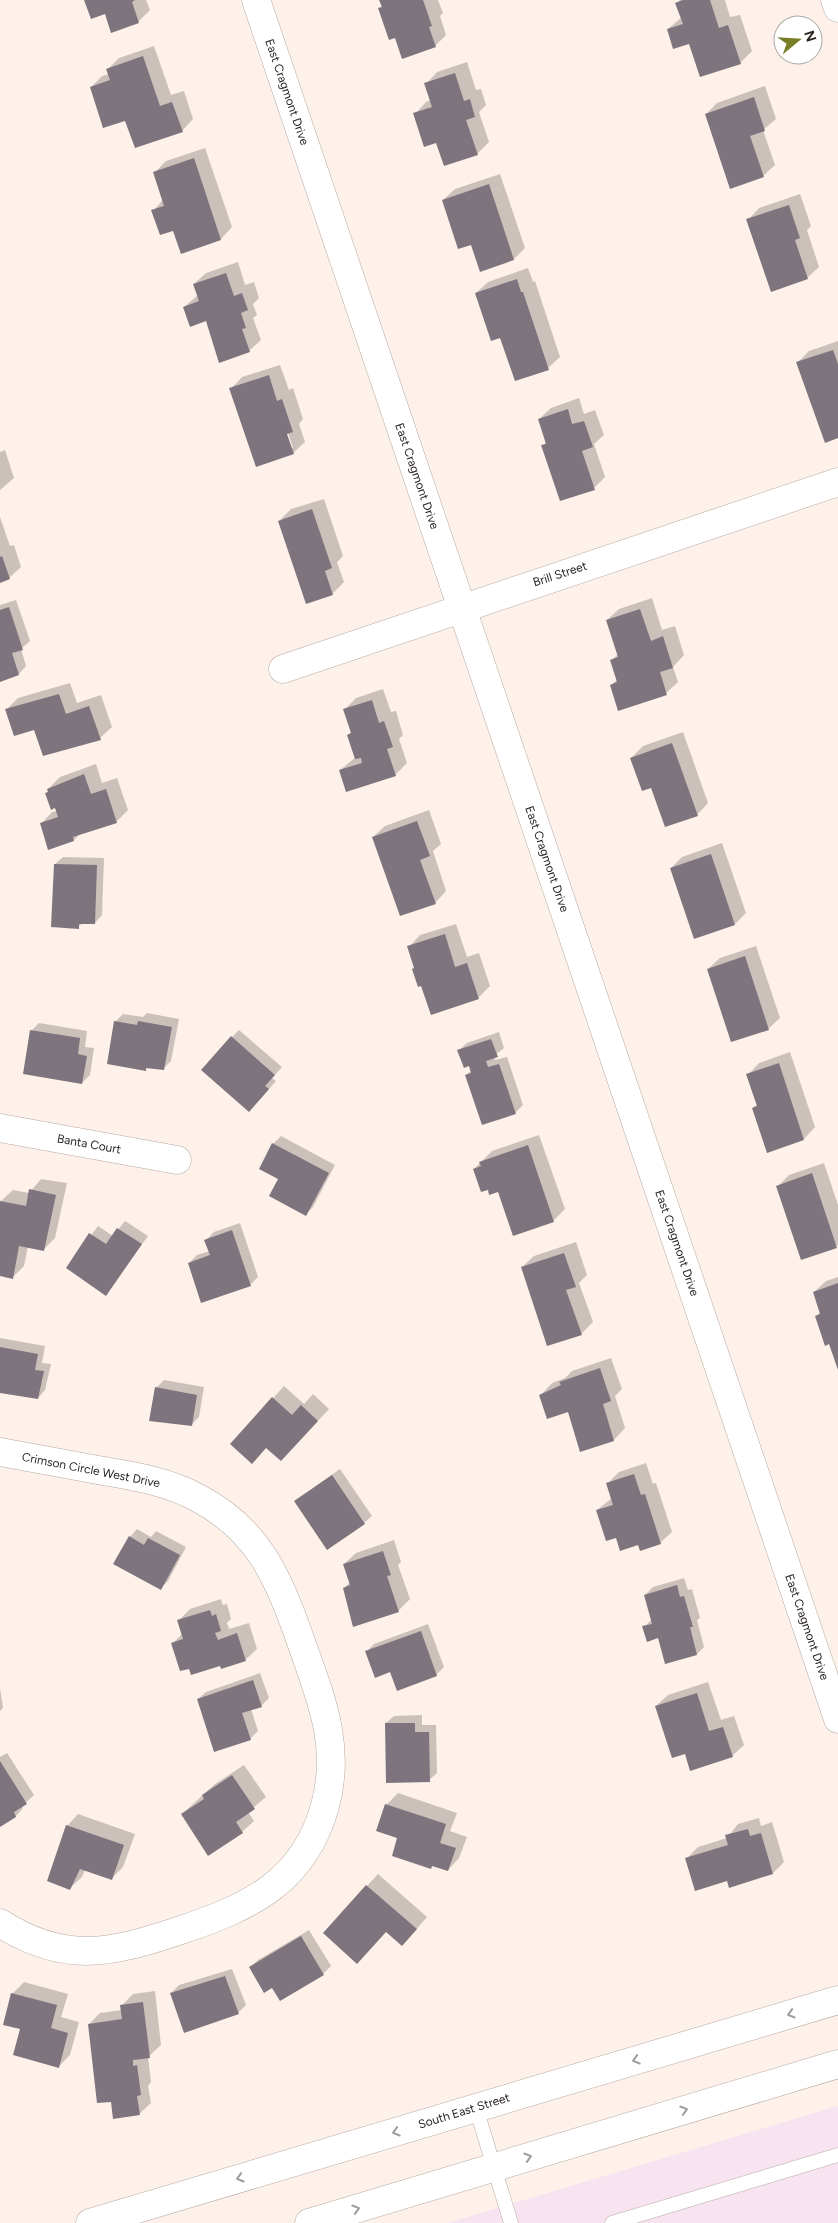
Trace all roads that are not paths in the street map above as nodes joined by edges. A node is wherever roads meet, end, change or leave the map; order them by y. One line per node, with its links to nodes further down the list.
1 (256, 0): 5 (street, East Cragmont Drive)
2 (835, 0): 3 (street)
3 (838, 8)
4 (838, 482): 5 (street, Brill Street)
5 (462, 607): 6 (street, Brill Street); 10 (street, East Cragmont Drive)
6 (283, 669)
7 (0, 1128): 8 (street, Banta Court)
8 (177, 1160)
9 (0, 1452): 11 (street, Crimson Circle West Drive)
10 (838, 1719)
11 (0, 1923)
12 (838, 2000): 14 (street, South East Street, one-way to 14)
13 (838, 2064): 16 (street, one-way to 13)
14 (476, 2108): 16 (lane); 17 (street, South East Street, one-way to 17)
15 (838, 2155): 20 (lane)
16 (494, 2167): 18 (street, one-way to 16); 19 (lane)
17 (90, 2223)
18 (309, 2223)
19 (511, 2223)
20 (612, 2223)

